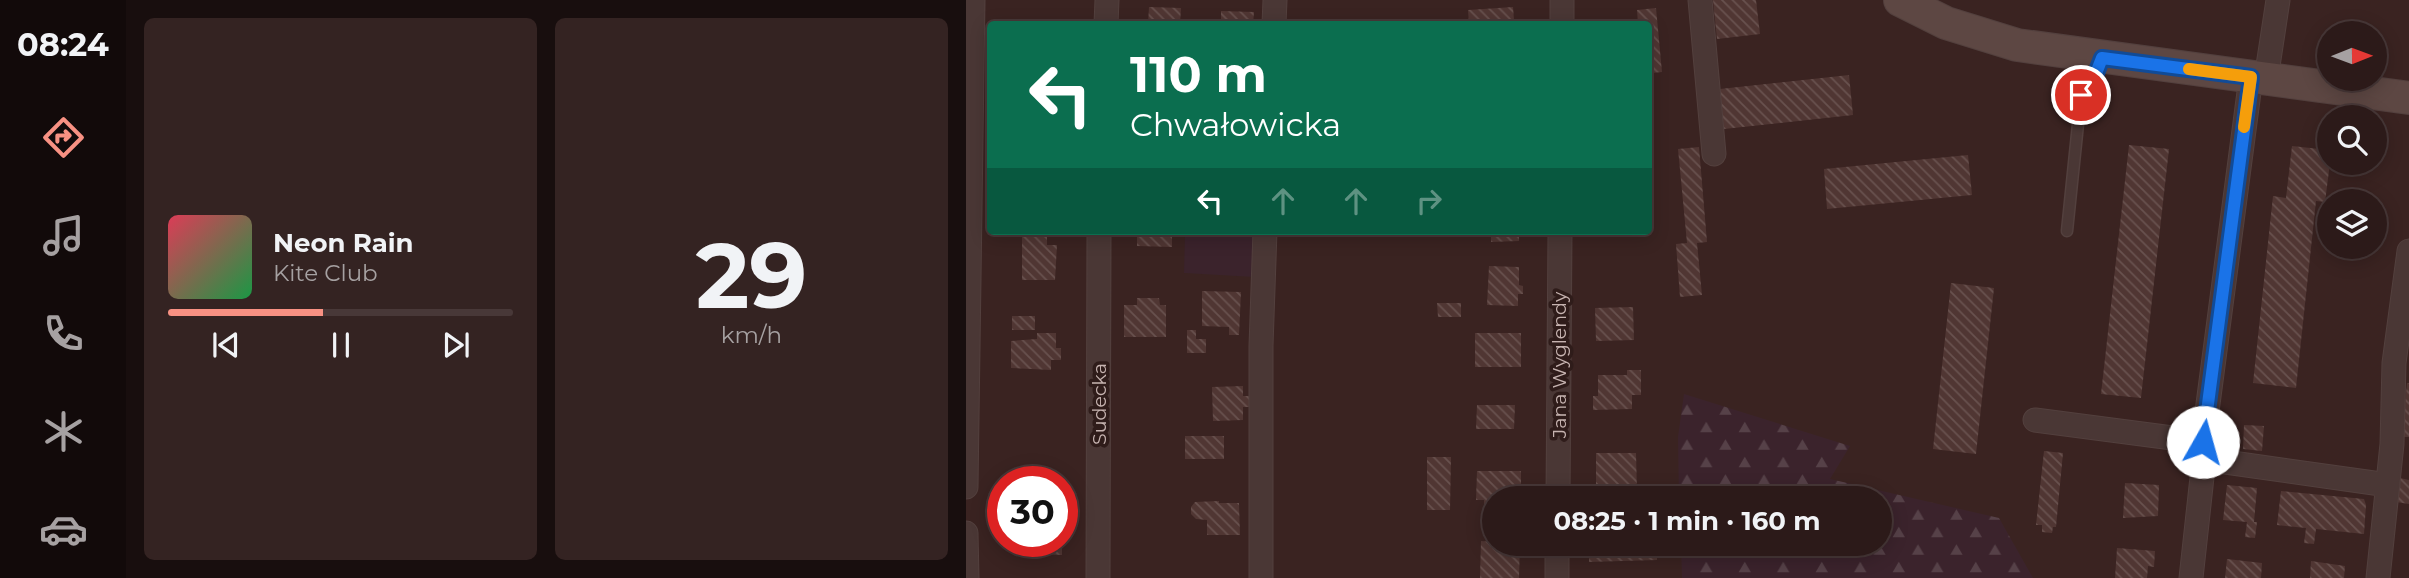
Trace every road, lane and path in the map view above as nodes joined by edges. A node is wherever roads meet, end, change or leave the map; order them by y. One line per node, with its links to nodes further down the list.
1 (973, 0): 24 (street)
2 (1107, 0): 8 (street)
3 (1275, 0): 9 (street)
4 (1562, 0): 10 (street)
5 (1700, 0): 14 (street)
6 (1900, 0): 11 (main road)
7 (2278, 0): 12 (street)
8 (1106, 21)
9 (1274, 21)
10 (1562, 21)
11 (2102, 58): 12 (main road); 15 (lane)
12 (2259, 78): 13 (main road); 21 (street)
13 (2409, 98)
14 (1714, 154)
15 (2067, 231)
16 (1099, 235): 28 (street, Sudecka)
17 (1265, 235): 29 (street)
18 (1560, 235): 23 (street, Jana Wyglendy)
19 (2409, 251): 22 (street)
20 (2035, 420): 21 (street)
21 (2203, 450): 22 (street); 31 (street)
22 (2388, 485): 32 (street)
23 (1558, 486)
24 (966, 487)
25 (966, 533): 27 (street)
26 (1558, 556): 30 (street)
27 (967, 578)
28 (1098, 578)
29 (1261, 578)
30 (1557, 578)
31 (2191, 578)
32 (2378, 578)

